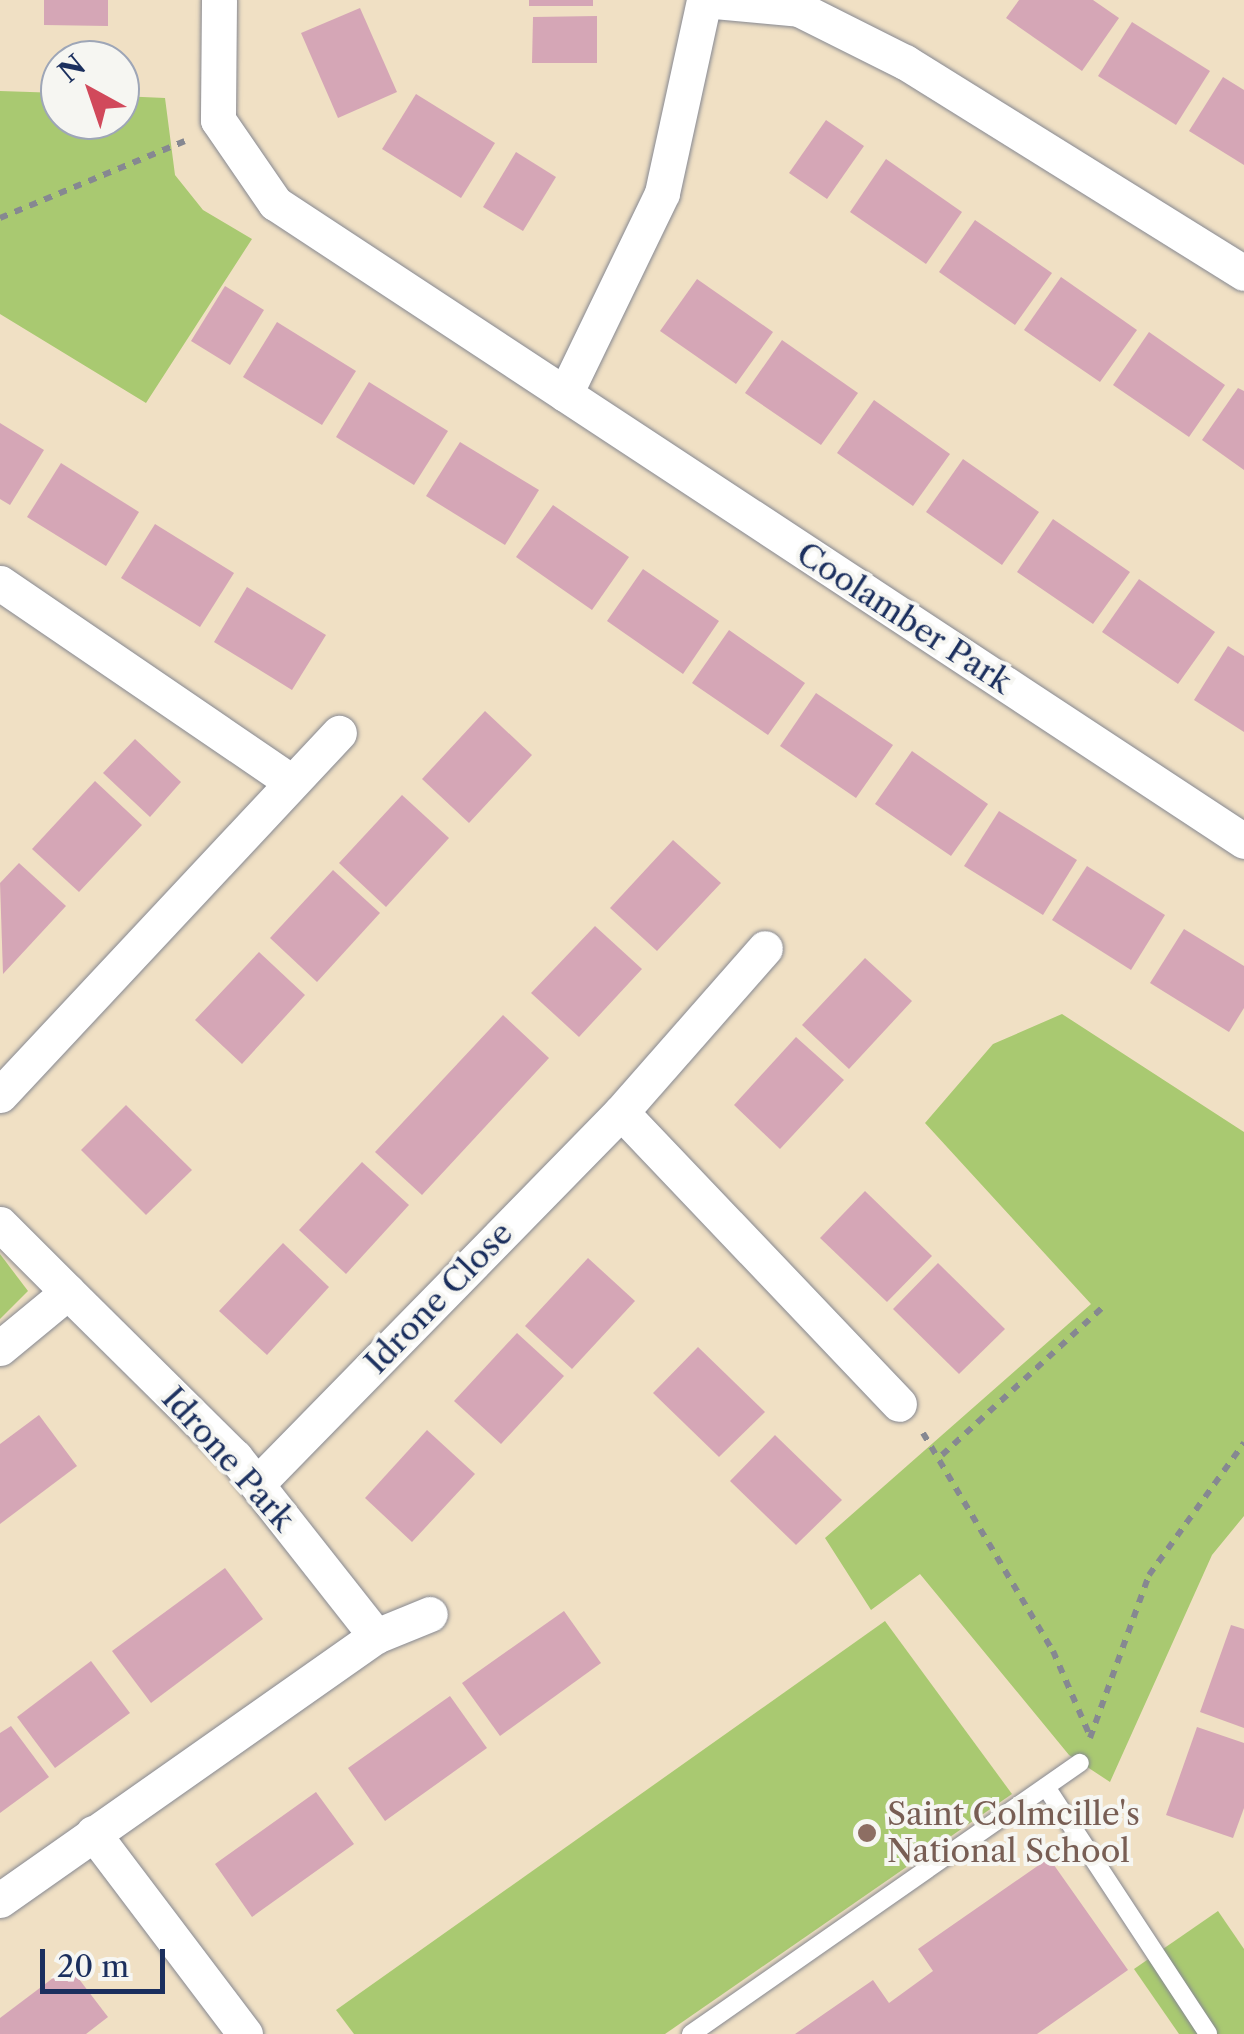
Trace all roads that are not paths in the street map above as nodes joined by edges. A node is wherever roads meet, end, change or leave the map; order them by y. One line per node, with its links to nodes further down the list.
1 (219, 0): 4 (street, Coolamber Park)
2 (704, 1): 3 (street); 4 (street)
3 (1244, 273)
4 (565, 394): 8 (street, Coolamber Park)
5 (0, 583): 7 (street)
6 (339, 733): 7 (street)
7 (292, 782): 10 (street)
8 (1244, 842)
9 (765, 948): 11 (street, Idrone Close)
10 (0, 1095)
11 (620, 1112): 15 (street); 16 (street, Idrone Close)
12 (0, 1224): 13 (street, Idrone Park)
13 (68, 1292): 14 (street); 16 (street, Idrone Park)
14 (0, 1348)
15 (910, 1417)
16 (257, 1484): 18 (street, Idrone Park)
17 (430, 1614): 18 (street)
18 (376, 1636): 21 (street)
19 (1080, 1763): 20 (lane)
20 (1046, 1787): 24 (lane); 25 (lane)
21 (93, 1834): 22 (street); 23 (street)
22 (0, 1900)
23 (245, 2034)
24 (691, 2034)
25 (1208, 2034)

